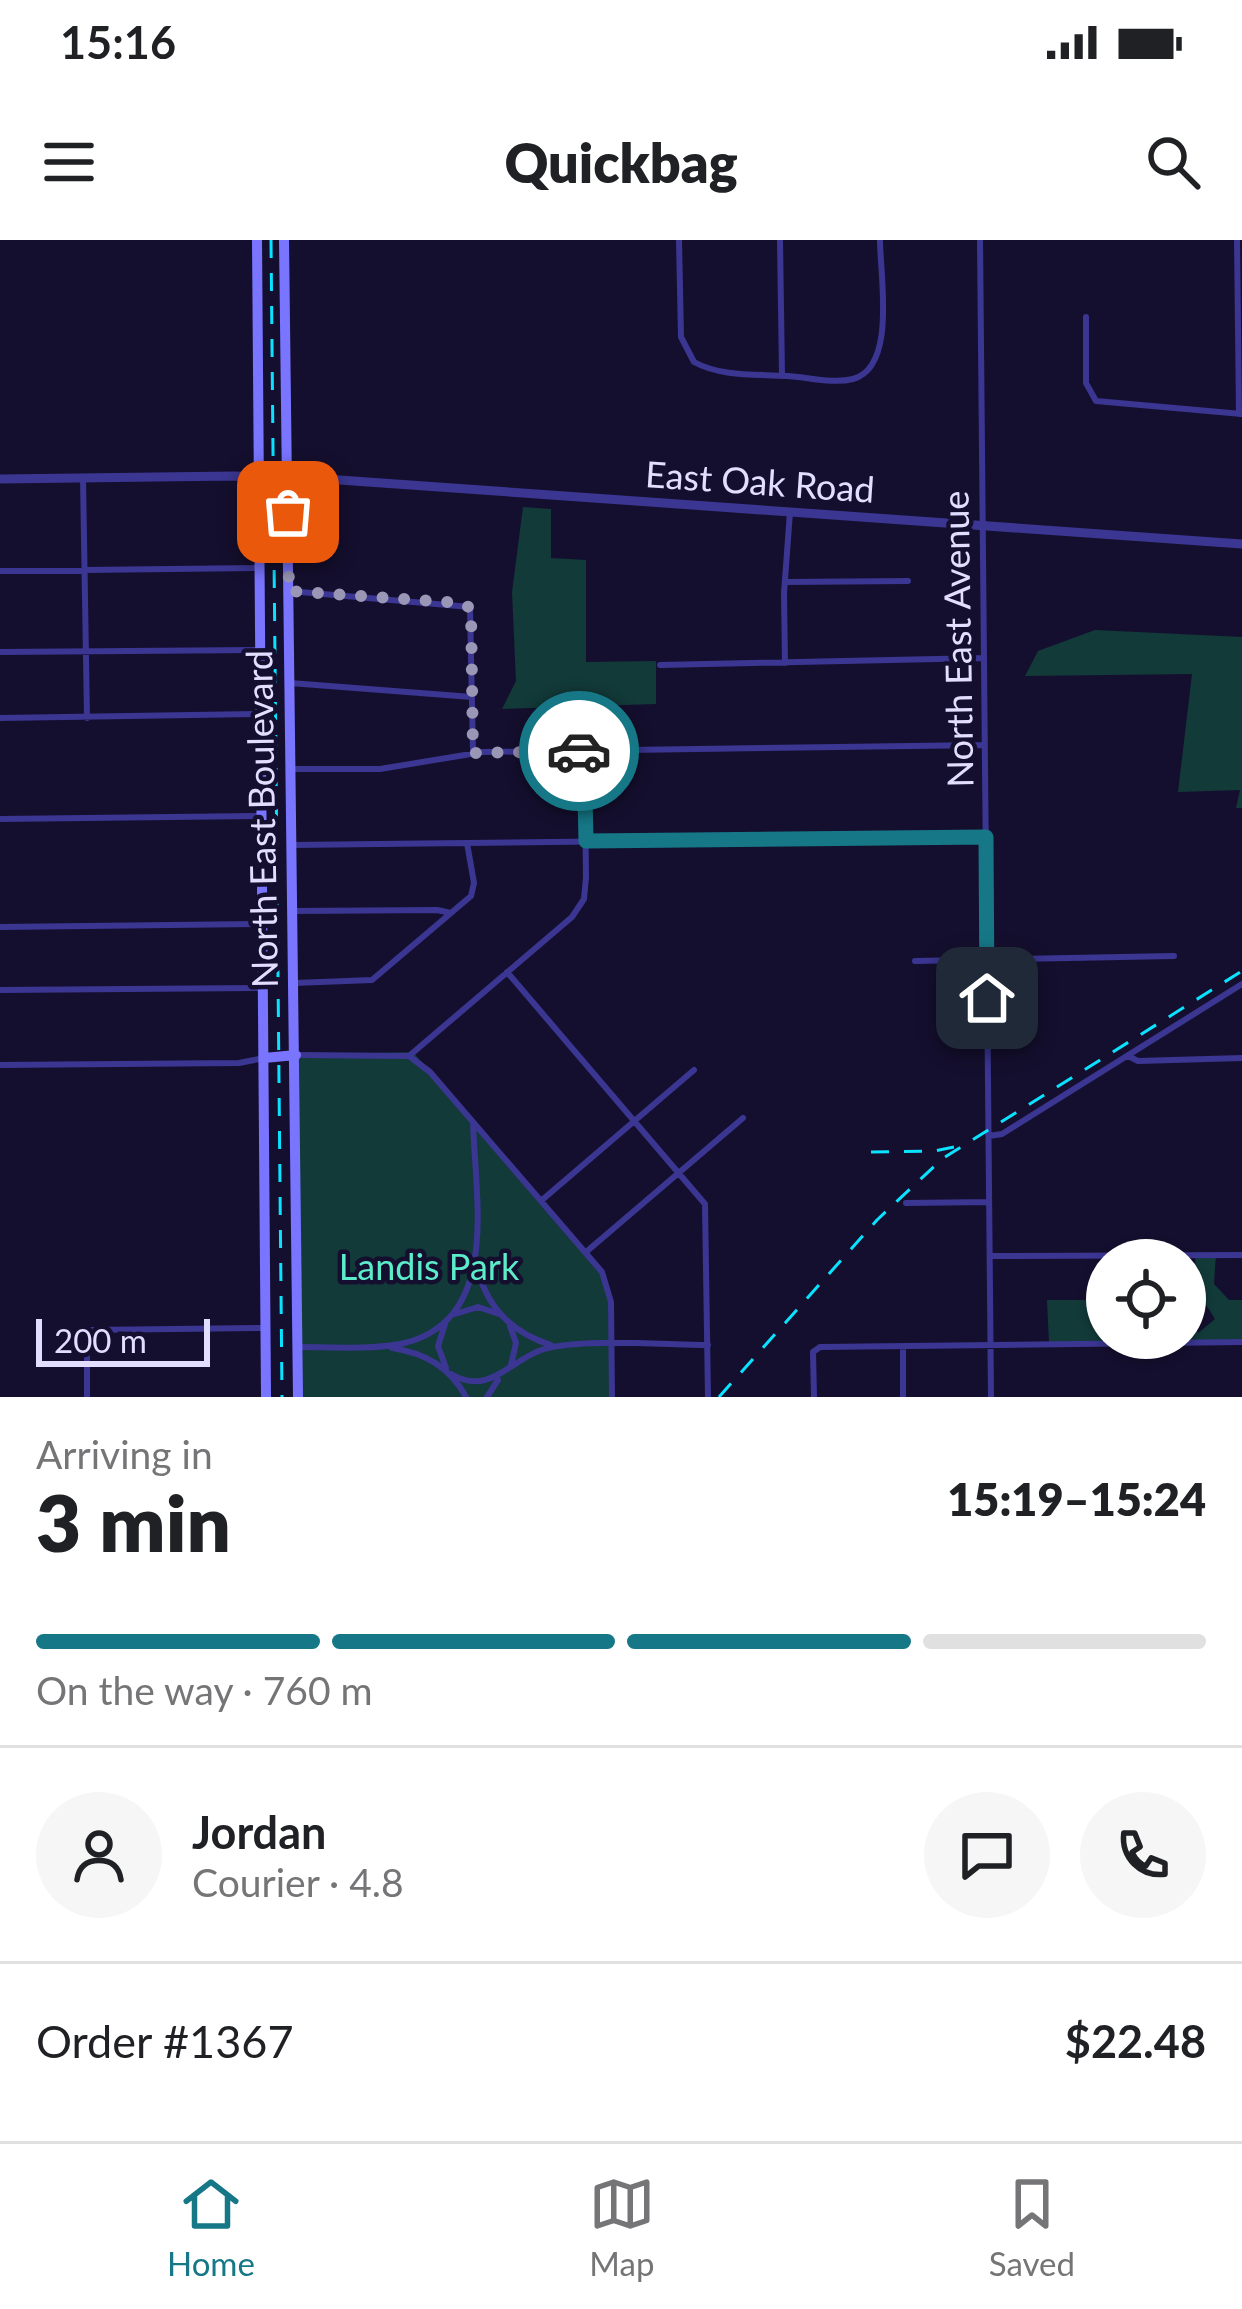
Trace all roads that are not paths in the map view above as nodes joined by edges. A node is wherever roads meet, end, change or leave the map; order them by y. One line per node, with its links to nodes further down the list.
1 (257, 240): 11 (main road)
2 (284, 240): 12 (main road, North East Boulevard)
3 (679, 240): 9 (street)
4 (780, 240): 9 (street)
5 (880, 240): 9 (street)
6 (980, 240): 16 (street, North East Avenue)
7 (1237, 240): 10 (street)
8 (1086, 317): 10 (street)
9 (782, 376)
10 (1240, 414)
11 (259, 476): 12 (street, East Oak Road); 13 (street, East Oak Road); 18 (main road)
12 (280, 477): 15 (street, East Oak Road); 23 (main road, North East Boulevard)
13 (83, 478): 14 (street, East Oak Road); 19 (street)
14 (0, 479)
15 (790, 512): 16 (street, East Oak Road); 22 (street)
16 (983, 525): 17 (street, East Oak Road); 27 (street, North East Avenue)
17 (1242, 544)
18 (260, 568): 19 (street); 24 (main road)
19 (85, 570): 20 (street); 25 (street)
20 (0, 571)
21 (908, 581): 22 (street)
22 (785, 582): 28 (street)
23 (289, 591): 30 (main road, North East Boulevard); 31 (street)
24 (261, 650): 25 (street); 33 (main road)
25 (86, 651): 26 (street); 35 (street)
26 (0, 652)
27 (984, 658): 28 (street); 36 (street, North East Avenue)
28 (785, 663): 29 (street)
29 (660, 664)
30 (290, 683): 31 (street); 39 (main road, North East Boulevard)
31 (472, 697): 38 (street)
32 (584, 705): 37 (street)
33 (261, 714): 35 (street); 40 (main road)
34 (0, 718): 35 (street)
35 (87, 718)
36 (986, 746): 37 (street); 42 (street, North East Avenue)
37 (584, 751): 38 (street); 43 (street)
38 (473, 753): 39 (street)
39 (291, 769): 45 (main road, North East Boulevard)
40 (262, 816): 41 (street); 48 (main road)
41 (0, 820)
42 (986, 837): 43 (street); 51 (street, North East Avenue)
43 (586, 841): 44 (street); 53 (street)
44 (467, 843): 45 (street); 47 (street)
45 (292, 845): 46 (main road, North East Boulevard)
46 (293, 911): 47 (street); 54 (main road, North East Boulevard)
47 (453, 914): 54 (street)
48 (263, 924): 49 (street); 56 (main road)
49 (0, 927)
50 (1174, 956): 51 (street)
51 (987, 960): 52 (street); 68 (street, North East Avenue)
52 (915, 961)
53 (507, 973): 59 (street); 66 (street)
54 (295, 983): 58 (main road, North East Boulevard)
55 (1242, 984): 60 (street)
56 (264, 988): 57 (street); 61 (main road)
57 (0, 990)
58 (296, 1055): 59 (street); 61 (main road); 87 (main road, North East Boulevard)
59 (409, 1056): 67 (street)
60 (1128, 1056): 62 (street); 68 (street)
61 (264, 1058): 63 (street); 79 (main road)
62 (1242, 1058)
63 (0, 1066)
64 (694, 1070): 66 (street)
65 (743, 1118): 69 (street)
66 (635, 1120): 69 (street); 70 (street)
67 (473, 1121): 70 (street); 76 (street)
68 (988, 1136): 71 (street, North East Avenue)
69 (679, 1173): 73 (street); 81 (street)
70 (542, 1200): 73 (street)
71 (989, 1202): 72 (street); 75 (street, North East Avenue)
72 (906, 1203)
73 (586, 1252): 85 (street)
74 (1242, 1255): 75 (street)
75 (990, 1256): 82 (street, North East Avenue)
76 (476, 1263): 77 (street); 78 (street)
77 (448, 1320): 78 (street); 83 (street); 88 (street)
78 (507, 1322): 84 (street); 89 (street)
79 (266, 1328): 90 (street); 91 (main road)
80 (1242, 1342): 82 (street)
81 (708, 1345): 85 (street); 96 (street)
82 (991, 1345): 86 (street); 99 (street, North East Avenue)
83 (383, 1346): 87 (street); 88 (street)
84 (560, 1346): 85 (street); 89 (street)
85 (612, 1346): 95 (street)
86 (903, 1346): 97 (street); 98 (street)
87 (298, 1347): 92 (main road, North East Boulevard)
88 (450, 1374): 89 (street); 93 (street)
89 (500, 1377): 94 (street)
90 (87, 1397)
91 (266, 1397)
92 (298, 1397)
93 (466, 1397)
94 (487, 1397)
95 (613, 1397)
96 (708, 1397)
97 (814, 1397)
98 (903, 1397)
99 (992, 1397)

